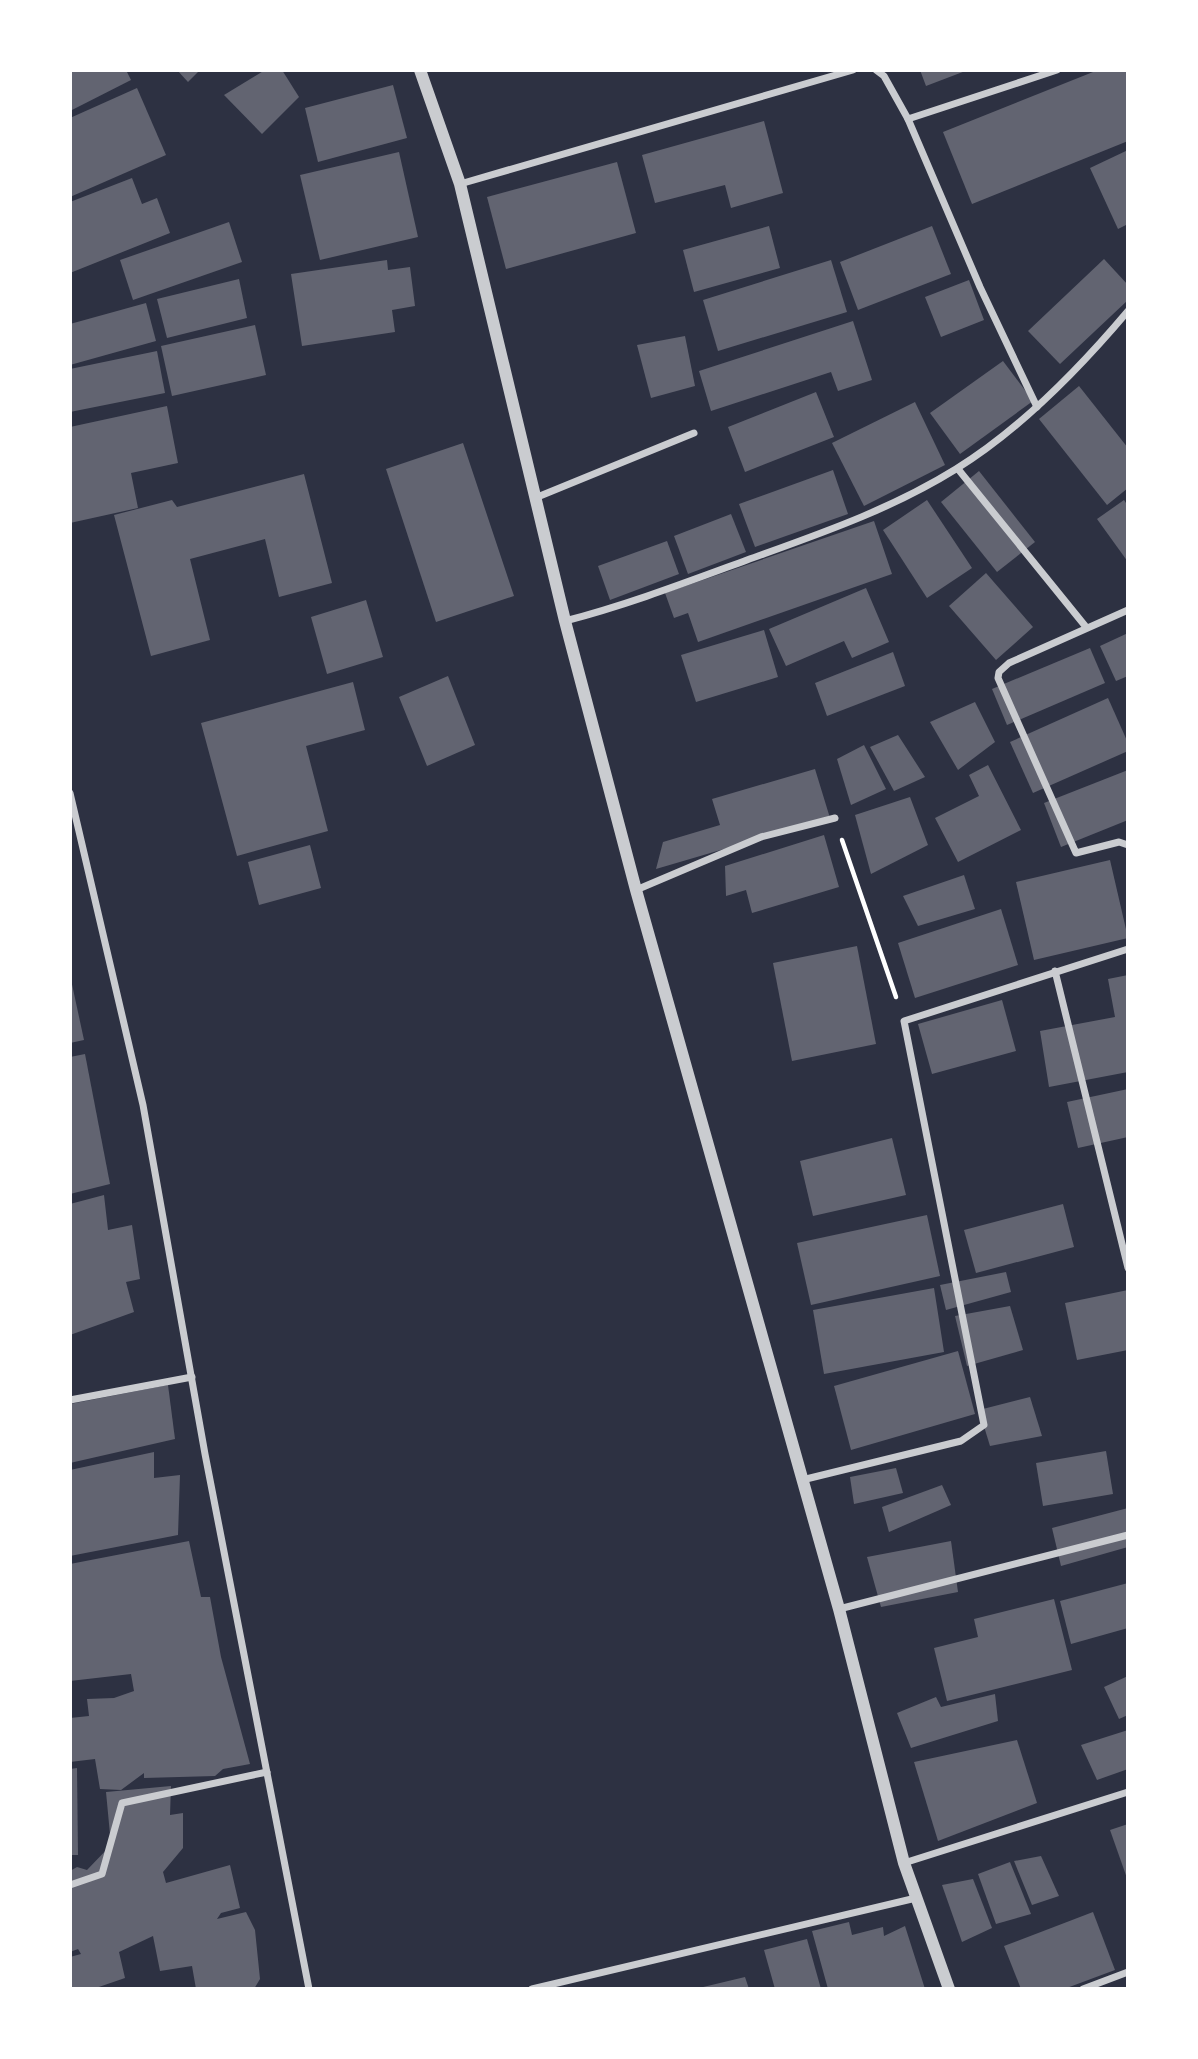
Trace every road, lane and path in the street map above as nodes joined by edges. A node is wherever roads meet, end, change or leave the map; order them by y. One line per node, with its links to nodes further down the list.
1 (420, 70): 6 (street)
2 (853, 70): 6 (street)
3 (876, 70): 5 (street)
4 (1057, 70): 5 (street)
5 (908, 120): 8 (street)
6 (460, 184): 11 (street)
7 (1128, 311): 8 (street)
8 (1037, 407): 10 (street)
9 (694, 433): 11 (street)
10 (958, 468): 13 (street); 14 (street)
11 (536, 498): 13 (street)
12 (1128, 610): 14 (street)
13 (565, 621): 18 (street)
14 (1086, 627): 17 (street)
15 (70, 793): 23 (street)
16 (835, 818): 18 (street); 21 (path)
17 (1128, 845)
18 (636, 890): 25 (street)
19 (1128, 949): 20 (street)
20 (1055, 971): 21 (street); 22 (street)
21 (904, 1021): 25 (street)
22 (1128, 1268)
23 (192, 1377): 24 (street); 28 (street)
24 (70, 1400)
25 (800, 1481): 27 (street)
26 (1128, 1535): 27 (street)
27 (839, 1609): 30 (street)
28 (267, 1772): 31 (street); 34 (street)
29 (1128, 1792): 30 (street)
30 (904, 1863): 32 (street)
31 (70, 1885)
32 (916, 1898): 35 (street); 36 (street)
33 (1128, 1972): 37 (street)
34 (309, 1989)
35 (531, 1989)
36 (949, 1989)
37 (1083, 1989)

